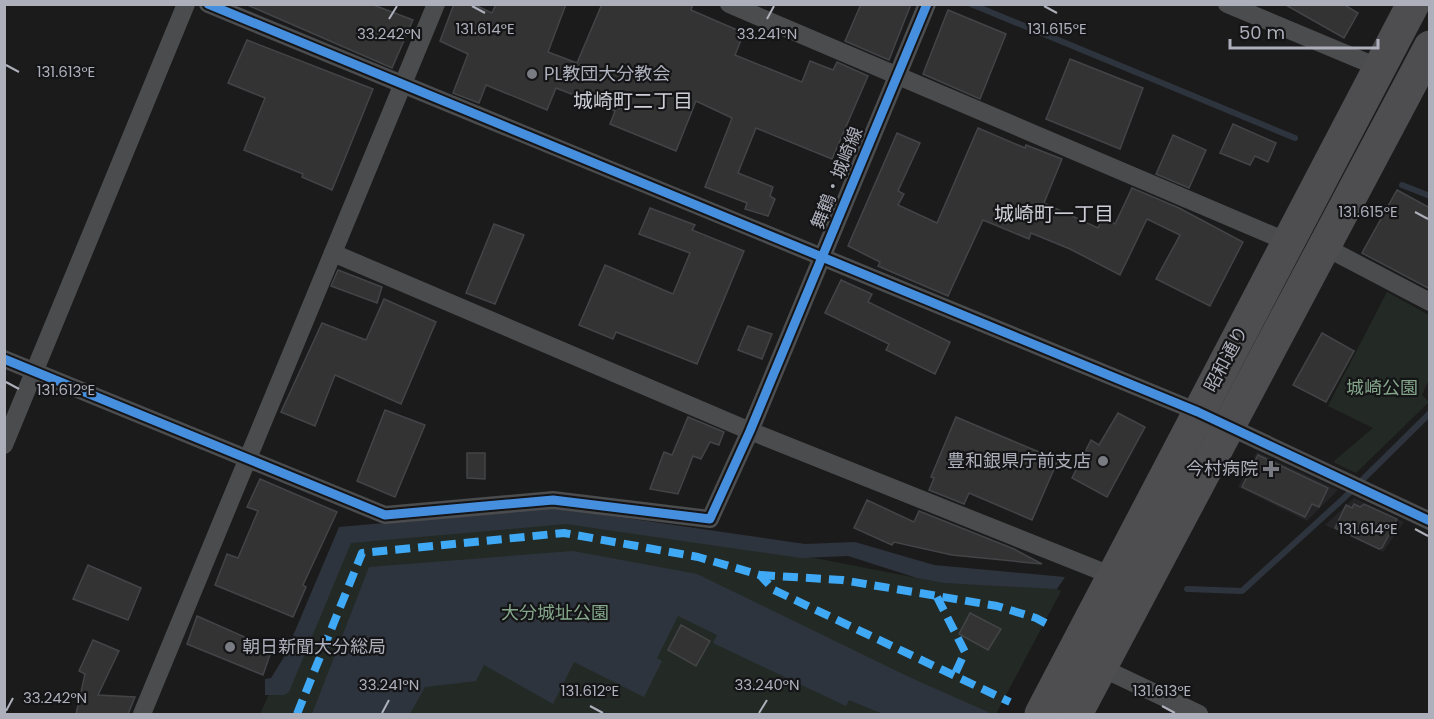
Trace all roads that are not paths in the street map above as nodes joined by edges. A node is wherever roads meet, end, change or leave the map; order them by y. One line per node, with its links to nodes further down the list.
1 (186, 4): 18 (street)
2 (208, 4): 11 (street)
3 (436, 4): 11 (street)
4 (729, 4): 10 (street)
5 (927, 4): 10 (street, 舞鶴・城崎線)
6 (1227, 4): 9 (street)
7 (1413, 4): 9 (highway, 昭和通り)
8 (1430, 47): 13 (highway, 昭和通り)
9 (1380, 68): 12 (highway, 昭和通り)
10 (897, 75): 12 (street); 15 (street, 舞鶴・城崎線)
11 (403, 85): 14 (street); 15 (street)
12 (1288, 242): 19 (highway, 昭和通り)
13 (1325, 247): 16 (street); 20 (highway, 昭和通り)
14 (333, 253): 21 (street); 23 (street)
15 (822, 258): 19 (street); 21 (street, 舞鶴・城崎線)
16 (1430, 302)
17 (4, 359): 18 (street)
18 (35, 371): 22 (street); 23 (street)
19 (1198, 412): 20 (street); 25 (highway, 昭和通り)
20 (1229, 427): 24 (street); 26 (highway, 昭和通り)
21 (750, 431): 23 (street, 舞鶴・城崎線); 25 (street)
22 (4, 446)
23 (248, 458): 27 (street)
24 (1430, 521)
25 (1113, 576): 28 (highway, 昭和通り)
26 (1100, 667): 29 (highway, 昭和通り); 30 (street)
27 (142, 714)
28 (1041, 714)
29 (1076, 714)
30 (1199, 714)

